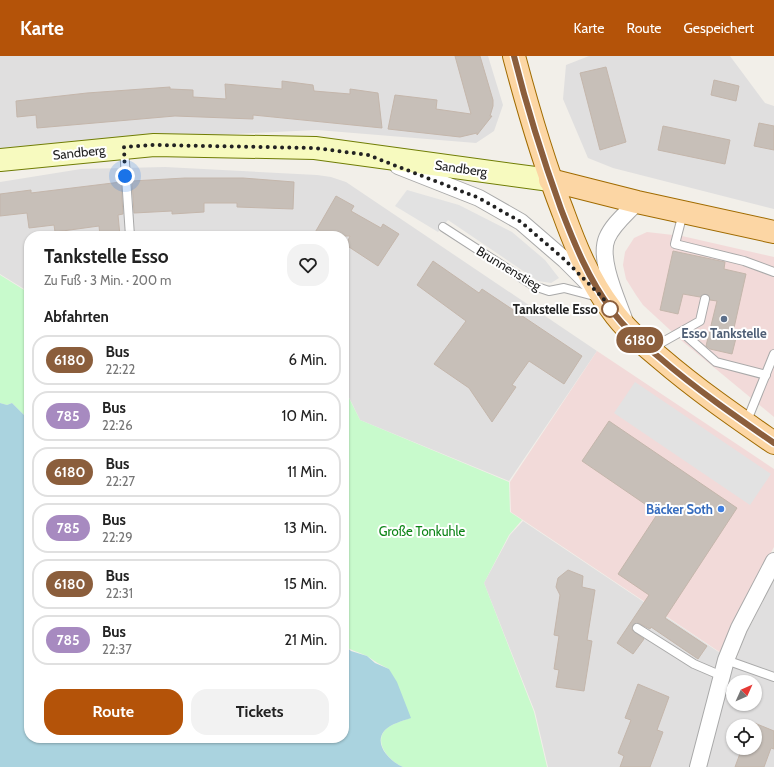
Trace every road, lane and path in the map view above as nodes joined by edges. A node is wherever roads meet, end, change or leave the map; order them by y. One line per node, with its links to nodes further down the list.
1 (514, 56): 5 (main road)
2 (124, 147): 3 (main road, Sandberg); 4 (main road, Sandberg); 9 (lane)
3 (368, 155): 5 (main road, Sandberg); 12 (street)
4 (0, 160)
5 (550, 180): 6 (main road, Sandberg); 12 (main road)
6 (637, 202): 7 (main road, Sandberg); 14 (street)
7 (683, 212): 10 (main road, Sandberg); 11 (lane)
8 (443, 227): 12 (lane, Brunnenstieg)
9 (130, 231)
10 (774, 232)
11 (774, 272)
12 (603, 298): 14 (main road)
13 (705, 299): 15 (lane)
14 (628, 328): 16 (main road)
15 (682, 332): 16 (lane); 18 (lane)
16 (649, 349): 19 (main road)
17 (774, 354): 18 (lane)
18 (766, 375): 19 (lane)
19 (746, 424): 20 (main road)
20 (774, 443)
21 (774, 561): 23 (street)
22 (637, 628): 24 (lane)
23 (726, 660): 24 (street); 25 (lane)
24 (722, 676): 26 (street)
25 (774, 677)
26 (698, 767)

